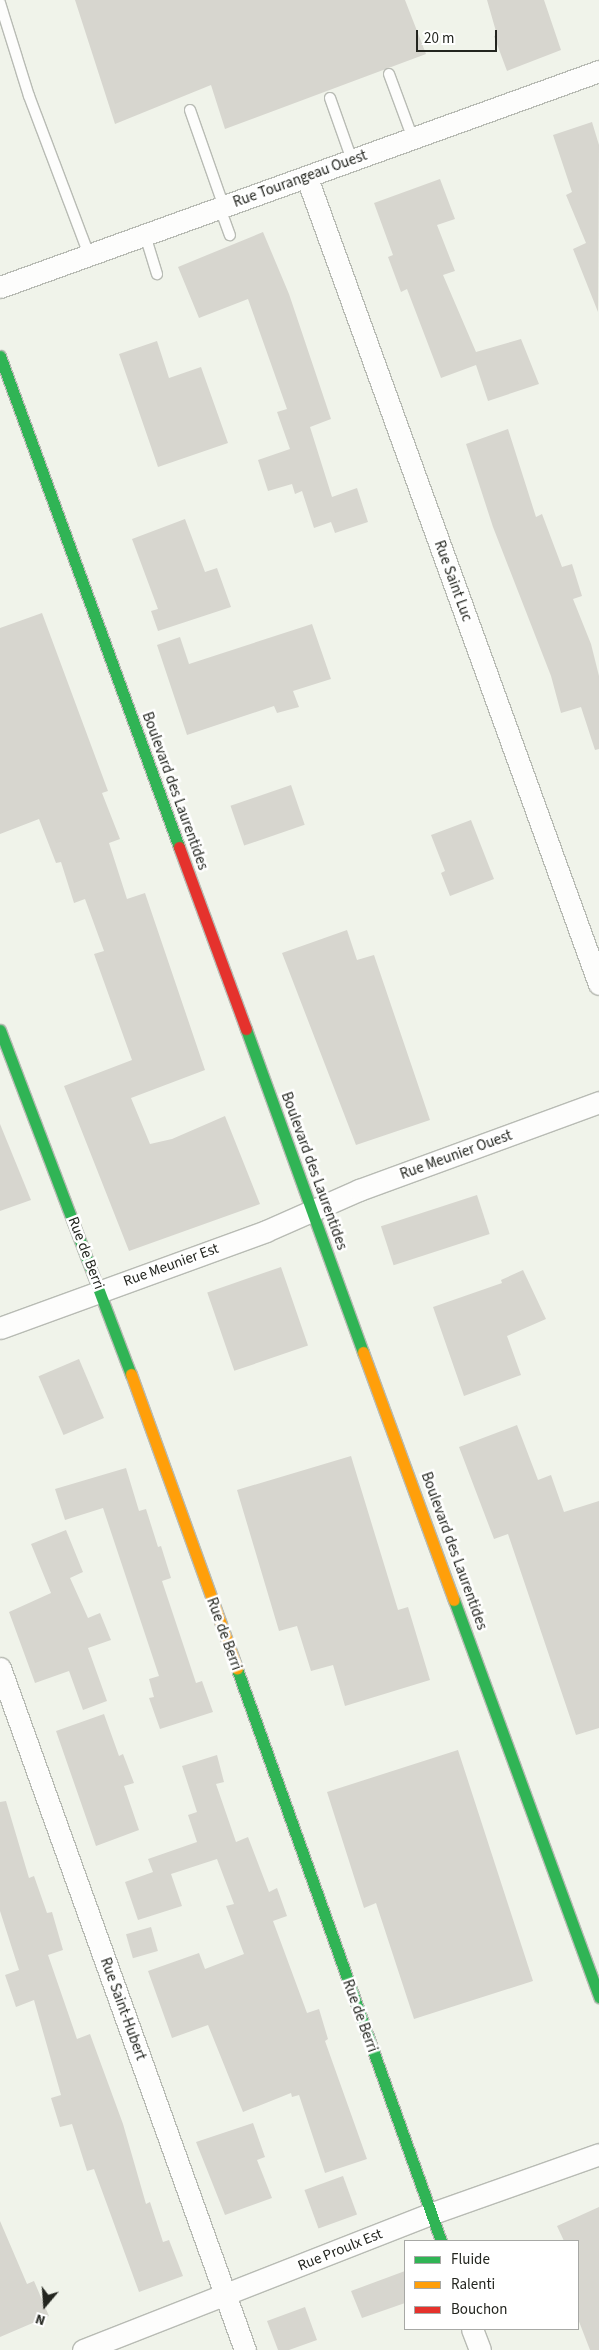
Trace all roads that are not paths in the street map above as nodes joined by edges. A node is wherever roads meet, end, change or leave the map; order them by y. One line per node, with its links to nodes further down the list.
1 (0, 3): 12 (lane)
2 (599, 71): 6 (street, Rue Tourangeau Ouest)
3 (389, 74): 6 (lane)
4 (330, 98): 7 (lane)
5 (190, 110): 9 (lane)
6 (413, 139): 7 (street, Rue Tourangeau Ouest)
7 (352, 160): 8 (street, Rue Tourangeau Ouest)
8 (306, 178): 9 (street, Rue Tourangeau Ouest); 16 (street, Rue Saint Luc)
9 (222, 207): 10 (street, Rue Tourangeau Ouest); 11 (lane)
10 (145, 235): 12 (street, Rue Tourangeau Ouest); 13 (lane)
11 (230, 235)
12 (89, 255): 14 (street, Rue Tourangeau Ouest)
13 (157, 274)
14 (0, 287)
15 (0, 356): 19 (main road, Boulevard des Laurentides)
16 (599, 984)
17 (0, 1030): 20 (main road, Rue de Berri)
18 (599, 1102): 19 (street, Rue Meunier Ouest)
19 (313, 1210): 20 (street, Rue Meunier Est); 23 (main road, Boulevard des Laurentides)
20 (100, 1291): 21 (street, Rue Meunier Est); 25 (main road, Rue de Berri)
21 (0, 1328)
22 (0, 1668): 27 (street, Rue Saint-Hubert)
23 (599, 1997)
24 (599, 2154): 25 (street, Rue Proulx Est)
25 (430, 2214): 26 (main road, Rue de Berri); 27 (street, Rue Proulx Est)
26 (441, 2240)
27 (226, 2295): 29 (street, Rue Proulx Est); 30 (street, Rue Saint-Hubert)
28 (472, 2330): 31 (street)
29 (83, 2350)
30 (245, 2350)
31 (480, 2350)

